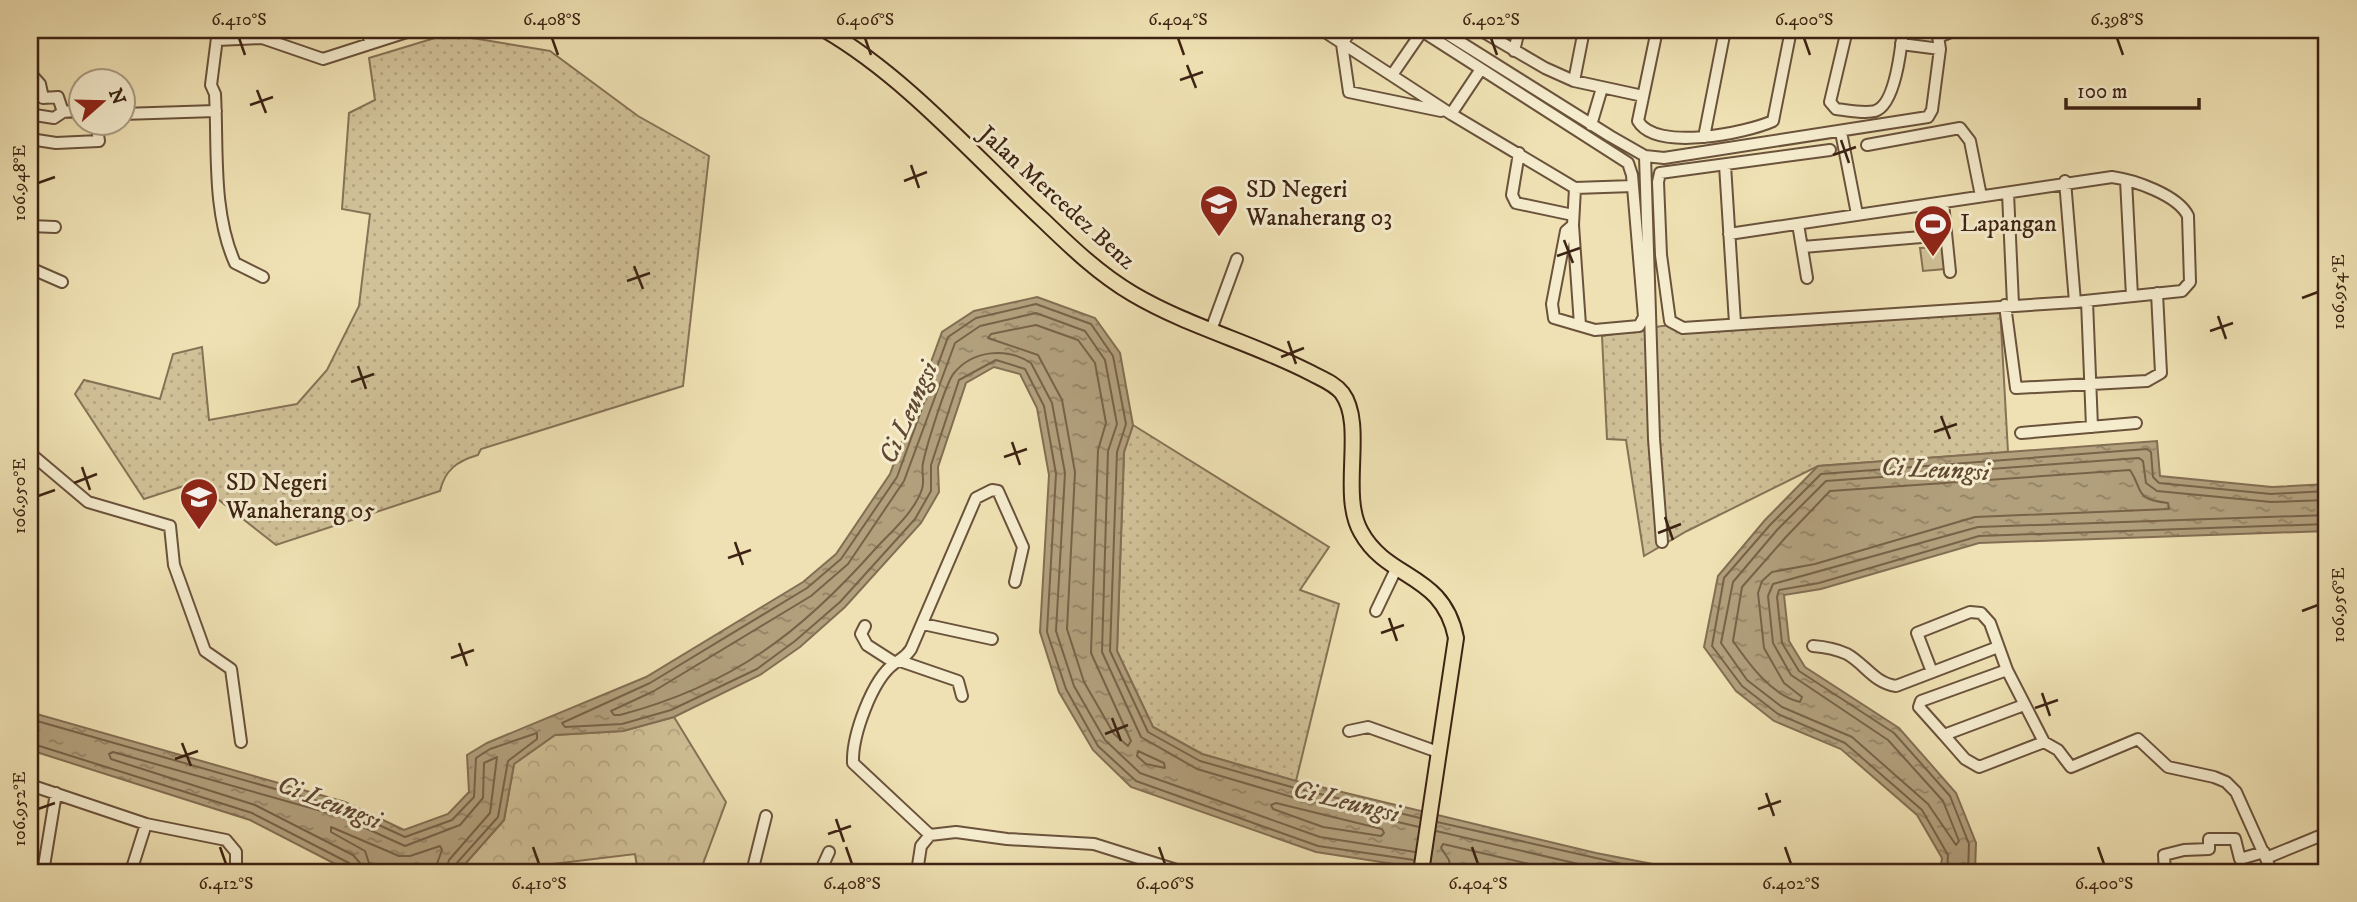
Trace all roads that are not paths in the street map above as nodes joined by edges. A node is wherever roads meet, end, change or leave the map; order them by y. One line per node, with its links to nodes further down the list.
1 (366, 30): 19 (street)
2 (413, 30): 19 (street)
3 (825, 30): 72 (main road, Jalan Mercedez Benz)
4 (1322, 30): 20 (street)
5 (1351, 30): 20 (street)
6 (1422, 30): 24 (street); 26 (street)
7 (1441, 30): 35 (street)
8 (1480, 30): 23 (street)
9 (1519, 30): 23 (street)
10 (1584, 30): 27 (street)
11 (1657, 30): 29 (street)
12 (1724, 30): 38 (street)
13 (1791, 30): 38 (street)
14 (1847, 30): 21 (street)
15 (1903, 30): 21 (street)
16 (1955, 30): 17 (street)
17 (1938, 33): 22 (street)
18 (218, 35): 19 (street); 30 (street)
19 (371, 43)
20 (1342, 44): 26 (street); 32 (street)
21 (1901, 44): 22 (street)
22 (1940, 49): 36 (street)
23 (1514, 51): 27 (street)
24 (1481, 69): 32 (street); 47 (street)
25 (30, 73): 31 (street)
26 (1392, 75): 32 (street)
27 (1574, 81): 28 (street)
28 (1602, 88): 29 (street); 35 (street)
29 (1643, 96): 38 (street)
30 (216, 111): 33 (street); 63 (street)
31 (64, 112): 34 (street)
32 (1449, 113): 42 (street)
33 (136, 114)
34 (35, 115)
35 (1591, 125): 43 (street)
36 (1841, 132): 43 (street); 52 (street)
37 (98, 136): 39 (street)
38 (1704, 137)
39 (30, 139)
40 (1867, 145): 50 (street)
41 (1830, 150): 44 (street)
42 (1519, 153): 48 (street); 53 (street)
43 (1645, 156): 78 (street)
44 (1725, 164): 57 (street); 70 (street)
45 (2126, 180): 46 (street); 66 (street); 67 (street)
46 (2065, 181): 49 (street); 68 (street)
47 (1633, 186): 48 (street); 71 (street)
48 (1575, 188): 53 (street)
49 (2008, 193): 50 (street); 69 (street)
50 (1981, 196): 51 (street)
51 (1943, 204): 52 (street); 58 (street)
52 (1857, 214): 54 (street)
53 (1573, 220): 71 (street); 71 (street)
54 (1798, 224): 57 (street); 59 (street)
55 (30, 226): 56 (street)
56 (55, 226)
57 (1729, 234): 70 (street)
58 (1945, 235): 59 (street); 62 (street)
59 (1803, 247): 64 (street)
60 (1237, 259): 72 (street)
61 (30, 268): 65 (street)
62 (1951, 272)
63 (262, 277)
64 (1807, 278)
65 (62, 282)
66 (2157, 293): 67 (street); 73 (street)
67 (2132, 296): 68 (street)
68 (2081, 302): 69 (street); 73 (street)
69 (2009, 305): 70 (street); 73 (street)
70 (1735, 323)
71 (1580, 326)
72 (1210, 330): 79 (main road, Jalan Mercedez Benz)
73 (2091, 384): 75 (street)
74 (2136, 423): 75 (street)
75 (2092, 427): 76 (street)
76 (2021, 433)
77 (30, 453): 94 (street)
78 (1662, 541)
79 (1396, 567): 81 (street); 96 (main road, Jalan Mercedez Benz)
80 (1015, 582): 82 (street)
81 (1376, 611)
82 (923, 624): 84 (street); 87 (street)
83 (865, 626): 87 (street)
84 (992, 639)
85 (1813, 646): 89 (street)
86 (1998, 646): 88 (street); 89 (street); 89 (street)
87 (898, 662): 90 (street); 102 (street)
88 (2007, 670): 91 (street); 93 (street)
89 (1931, 672)
90 (962, 696)
91 (2024, 705): 93 (street); 95 (street)
92 (1349, 731): 96 (street)
93 (1944, 735): 95 (street)
94 (241, 742)
95 (2044, 742): 104 (street)
96 (1438, 752): 112 (main road, Jalan Mercedez Benz)
97 (30, 785): 98 (street)
98 (56, 793): 100 (street); 106 (street)
99 (766, 816): 108 (street)
100 (146, 824): 105 (street); 107 (street)
101 (2327, 833): 104 (street)
102 (930, 835): 110 (street); 111 (street)
103 (829, 852): 109 (street)
104 (2265, 855): 113 (street); 114 (street)
105 (133, 865)
106 (43, 872)
107 (236, 872)
108 (752, 872)
109 (820, 872)
110 (917, 872)
111 (1183, 872)
112 (1421, 872)
113 (2165, 872)
114 (2272, 872)

